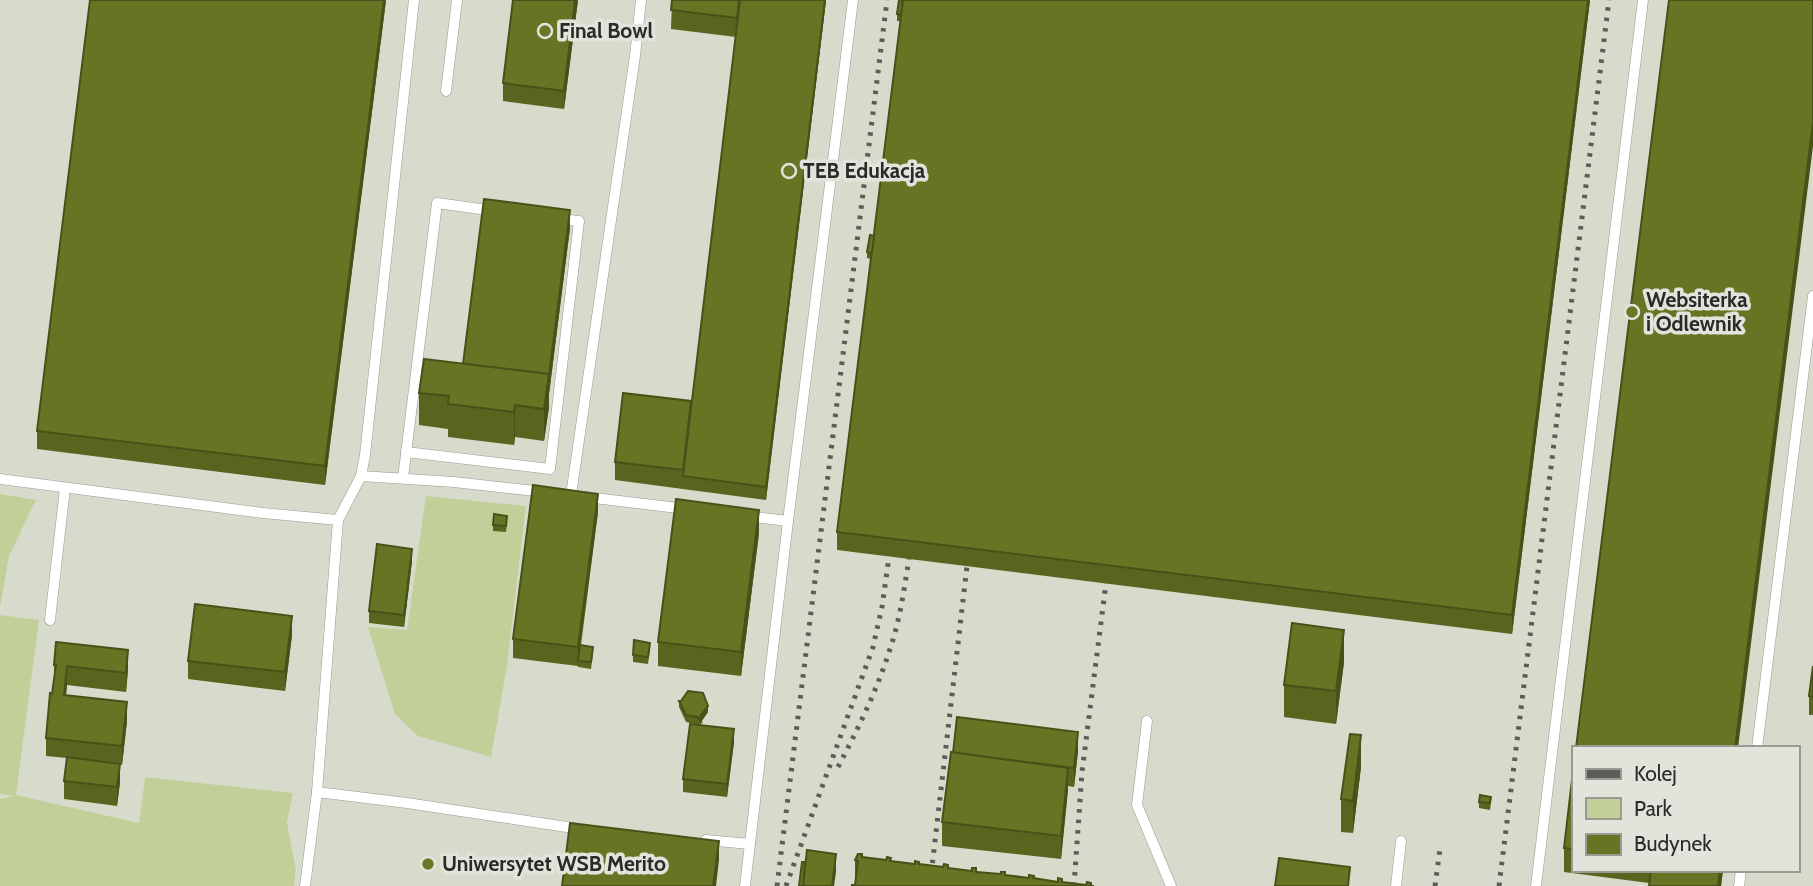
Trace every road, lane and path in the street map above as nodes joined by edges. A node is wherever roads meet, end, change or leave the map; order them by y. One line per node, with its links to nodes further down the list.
1 (414, 0): 11 (lane)
2 (457, 0): 6 (lane)
3 (640, 0): 15 (lane)
4 (853, 0): 19 (lane)
5 (1643, 0): 32 (lane)
6 (446, 91)
7 (501, 211): 10 (lane)
8 (553, 218): 10 (lane)
9 (1813, 296): 22 (lane)
10 (406, 452): 12 (lane)
11 (361, 476): 12 (lane); 18 (lane)
12 (403, 478): 15 (lane)
13 (0, 479): 14 (lane)
14 (65, 488): 18 (lane); 20 (lane)
15 (571, 495): 16 (lane)
16 (693, 510)
17 (733, 514): 19 (lane)
18 (338, 520): 23 (lane)
19 (788, 521): 27 (lane)
20 (50, 621)
21 (1147, 721): 30 (lane)
22 (1757, 746)
23 (317, 792): 24 (lane); 28 (lane)
24 (593, 830)
25 (698, 840): 27 (lane)
26 (1401, 841): 31 (lane)
27 (750, 844): 29 (lane)
28 (305, 886)
29 (745, 886)
30 (1171, 886)
31 (1396, 886)
32 (1536, 886)

